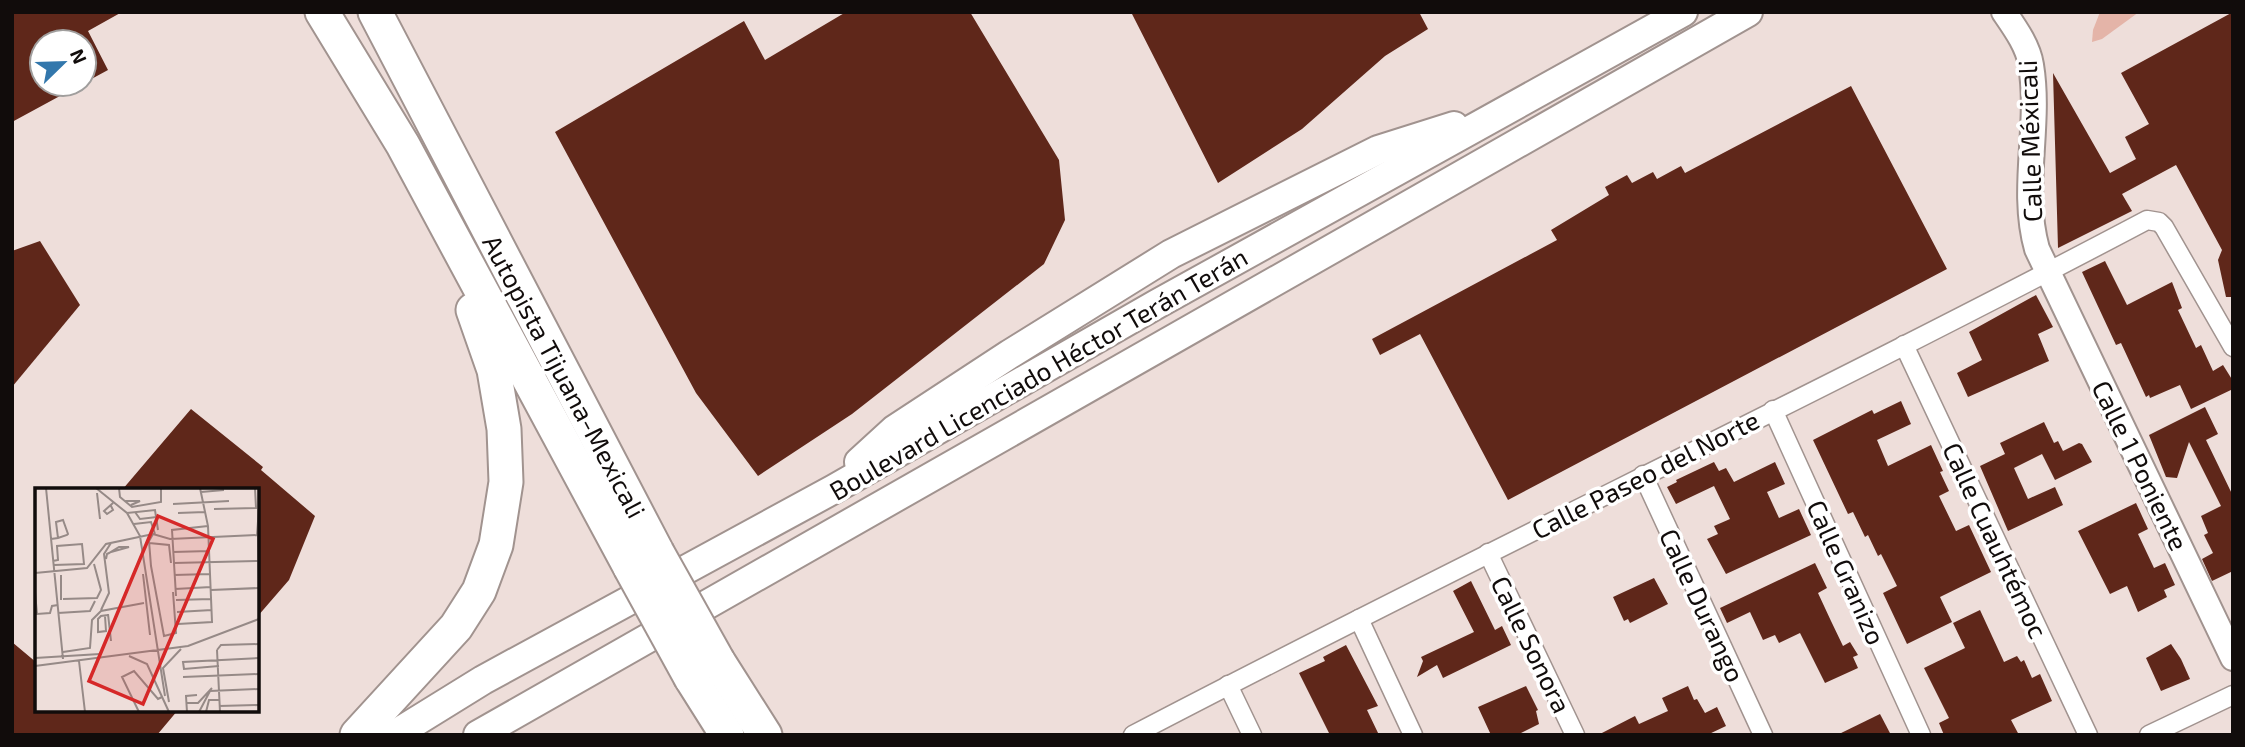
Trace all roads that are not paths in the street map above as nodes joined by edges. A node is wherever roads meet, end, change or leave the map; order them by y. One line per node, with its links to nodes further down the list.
1 (322, 12): 7 (highway)
2 (375, 12): 15 (highway, Autopista Tijuana-Mexicali)
3 (1683, 12): 6 (main road, Boulevard Licenciado Héctor Terán Terán)
4 (1748, 12): 23 (main road, Boulevard Licenciado Héctor Terán Terán)
5 (2004, 12): 8 (main road, Calle Méxicali)
6 (1507, 110): 13 (main road, Boulevard Licenciado Héctor Terán Terán); 13 (main road)
7 (442, 218): 15 (highway, Autopista Tijuana-Mexicali); 21 (highway)
8 (2049, 272): 9 (street, Calle Paseo del Norte); 10 (street, Calle Paseo del Norte); 17 (main road, Calle 1 Poniente)
9 (1904, 345): 11 (street, Calle Paseo del Norte); 32 (street, Calle Cuauhtémoc)
10 (2233, 347)
11 (1773, 410): 12 (street, Calle Paseo del Norte); 31 (street, Calle Granizo)
12 (1643, 475): 14 (street, Calle Paseo del Norte); 30 (street, Calle Durango)
13 (834, 489): 22 (main road, Boulevard Licenciado Héctor Terán Terán)
14 (1488, 553): 16 (street, Calle Paseo del Norte); 29 (street, Calle Sonora)
15 (643, 559): 18 (highway, Autopista Tijuana-Mexicali, bridge)
16 (1359, 619): 19 (street, Calle Paseo del Norte); 28 (street)
17 (2233, 658)
18 (704, 670): 24 (highway, Autopista Tijuana-Mexicali); 25 (highway, Autopista Tijuana-Mexicali)
19 (1228, 685): 26 (street, Calle Paseo del Norte); 27 (street)
20 (2233, 695): 33 (street)
21 (357, 735)
22 (394, 735)
23 (478, 735)
24 (727, 735)
25 (765, 735)
26 (1133, 735)
27 (1252, 735)
28 (1413, 735)
29 (1575, 735)
30 (1763, 735)
31 (1921, 735)
32 (2088, 735)
33 (2148, 735)

